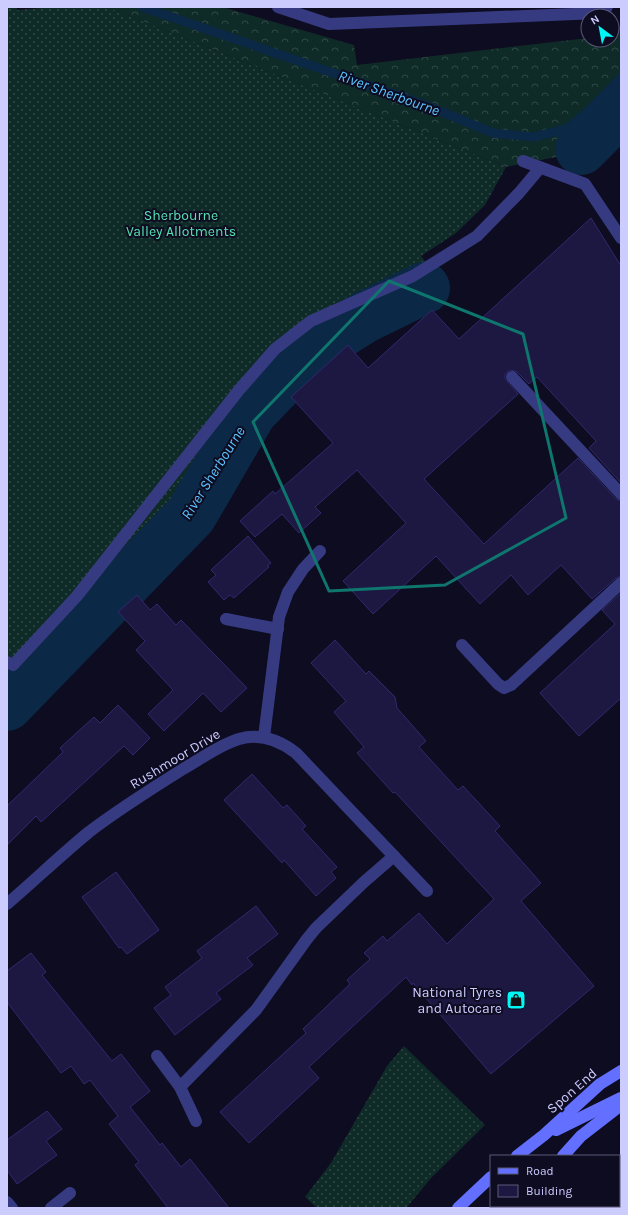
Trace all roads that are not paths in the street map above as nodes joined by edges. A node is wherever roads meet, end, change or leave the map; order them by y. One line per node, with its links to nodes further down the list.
1 (278, 7): 2 (street)
2 (607, 7)
3 (523, 161): 4 (street)
4 (540, 168): 5 (street); 13 (street)
5 (621, 238)
6 (512, 376): 7 (street)
7 (621, 494)
8 (320, 551): 11 (street)
9 (621, 583): 12 (street)
10 (226, 619): 11 (street)
11 (278, 629): 14 (street)
12 (462, 645)
13 (7, 662)
14 (264, 737): 15 (street, Rushmoor Drive); 17 (street, Rushmoor Drive)
15 (394, 856): 16 (street, Rushmoor Drive); 20 (street)
16 (428, 891)
17 (7, 904)
18 (157, 1056): 20 (street)
19 (621, 1071): 24 (main road, Spon End)
20 (180, 1087): 23 (street)
21 (621, 1098): 24 (main road, Spon End)
22 (621, 1105): 26 (main road)
23 (196, 1121)
24 (544, 1135): 25 (main road, Spon End)
25 (518, 1155)
26 (564, 1155)
27 (490, 1178): 30 (main road)
28 (70, 1194): 32 (street)
29 (7, 1202): 31 (street)
30 (463, 1206)
31 (12, 1208)
32 (51, 1208)

